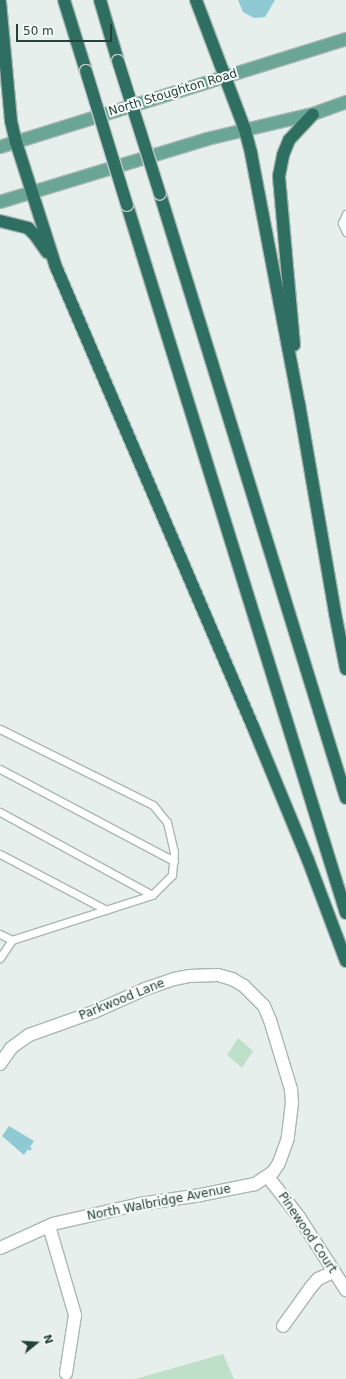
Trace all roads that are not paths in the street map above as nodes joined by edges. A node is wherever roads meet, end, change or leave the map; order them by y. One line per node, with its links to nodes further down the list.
1 (64, 0): 28 (highway, bridge)
2 (100, 0): 22 (highway, bridge)
3 (196, 0): 6 (highway)
4 (0, 2): 10 (highway)
5 (346, 39): 6 (main road, North Stoughton Road)
6 (226, 77): 9 (highway); 10 (main road, North Stoughton Road)
7 (346, 102): 8 (main road)
8 (313, 114): 9 (main road); 18 (highway)
9 (245, 130): 12 (main road); 18 (highway)
10 (16, 142): 11 (main road, North Stoughton Road); 12 (highway)
11 (0, 147)
12 (31, 192): 13 (main road); 17 (highway)
13 (0, 202)
14 (346, 214): 16 (lane)
15 (0, 222): 17 (highway)
16 (346, 232)
17 (56, 267): 32 (highway)
18 (299, 404): 19 (highway)
19 (346, 669)
20 (0, 729): 25 (lane)
21 (0, 769): 25 (lane)
22 (346, 798)
23 (0, 812): 26 (lane)
24 (0, 854): 27 (lane)
25 (174, 861): 26 (lane)
26 (152, 895): 27 (lane)
27 (106, 910): 30 (lane)
28 (346, 913)
29 (0, 934): 30 (lane)
30 (12, 940): 31 (lane)
31 (0, 958)
32 (346, 961)
33 (0, 1064): 34 (street, Parkwood Lane)
34 (284, 1152): 35 (street, North Walbridge Avenue)
35 (268, 1177): 36 (street, North Walbridge Avenue); 38 (street, Pinewood Court)
36 (49, 1226): 37 (street, North Walbridge Avenue); 41 (street)
37 (0, 1248)
38 (333, 1272): 39 (street, Pinewood Court); 40 (street)
39 (346, 1290)
40 (283, 1326)
41 (66, 1372)

